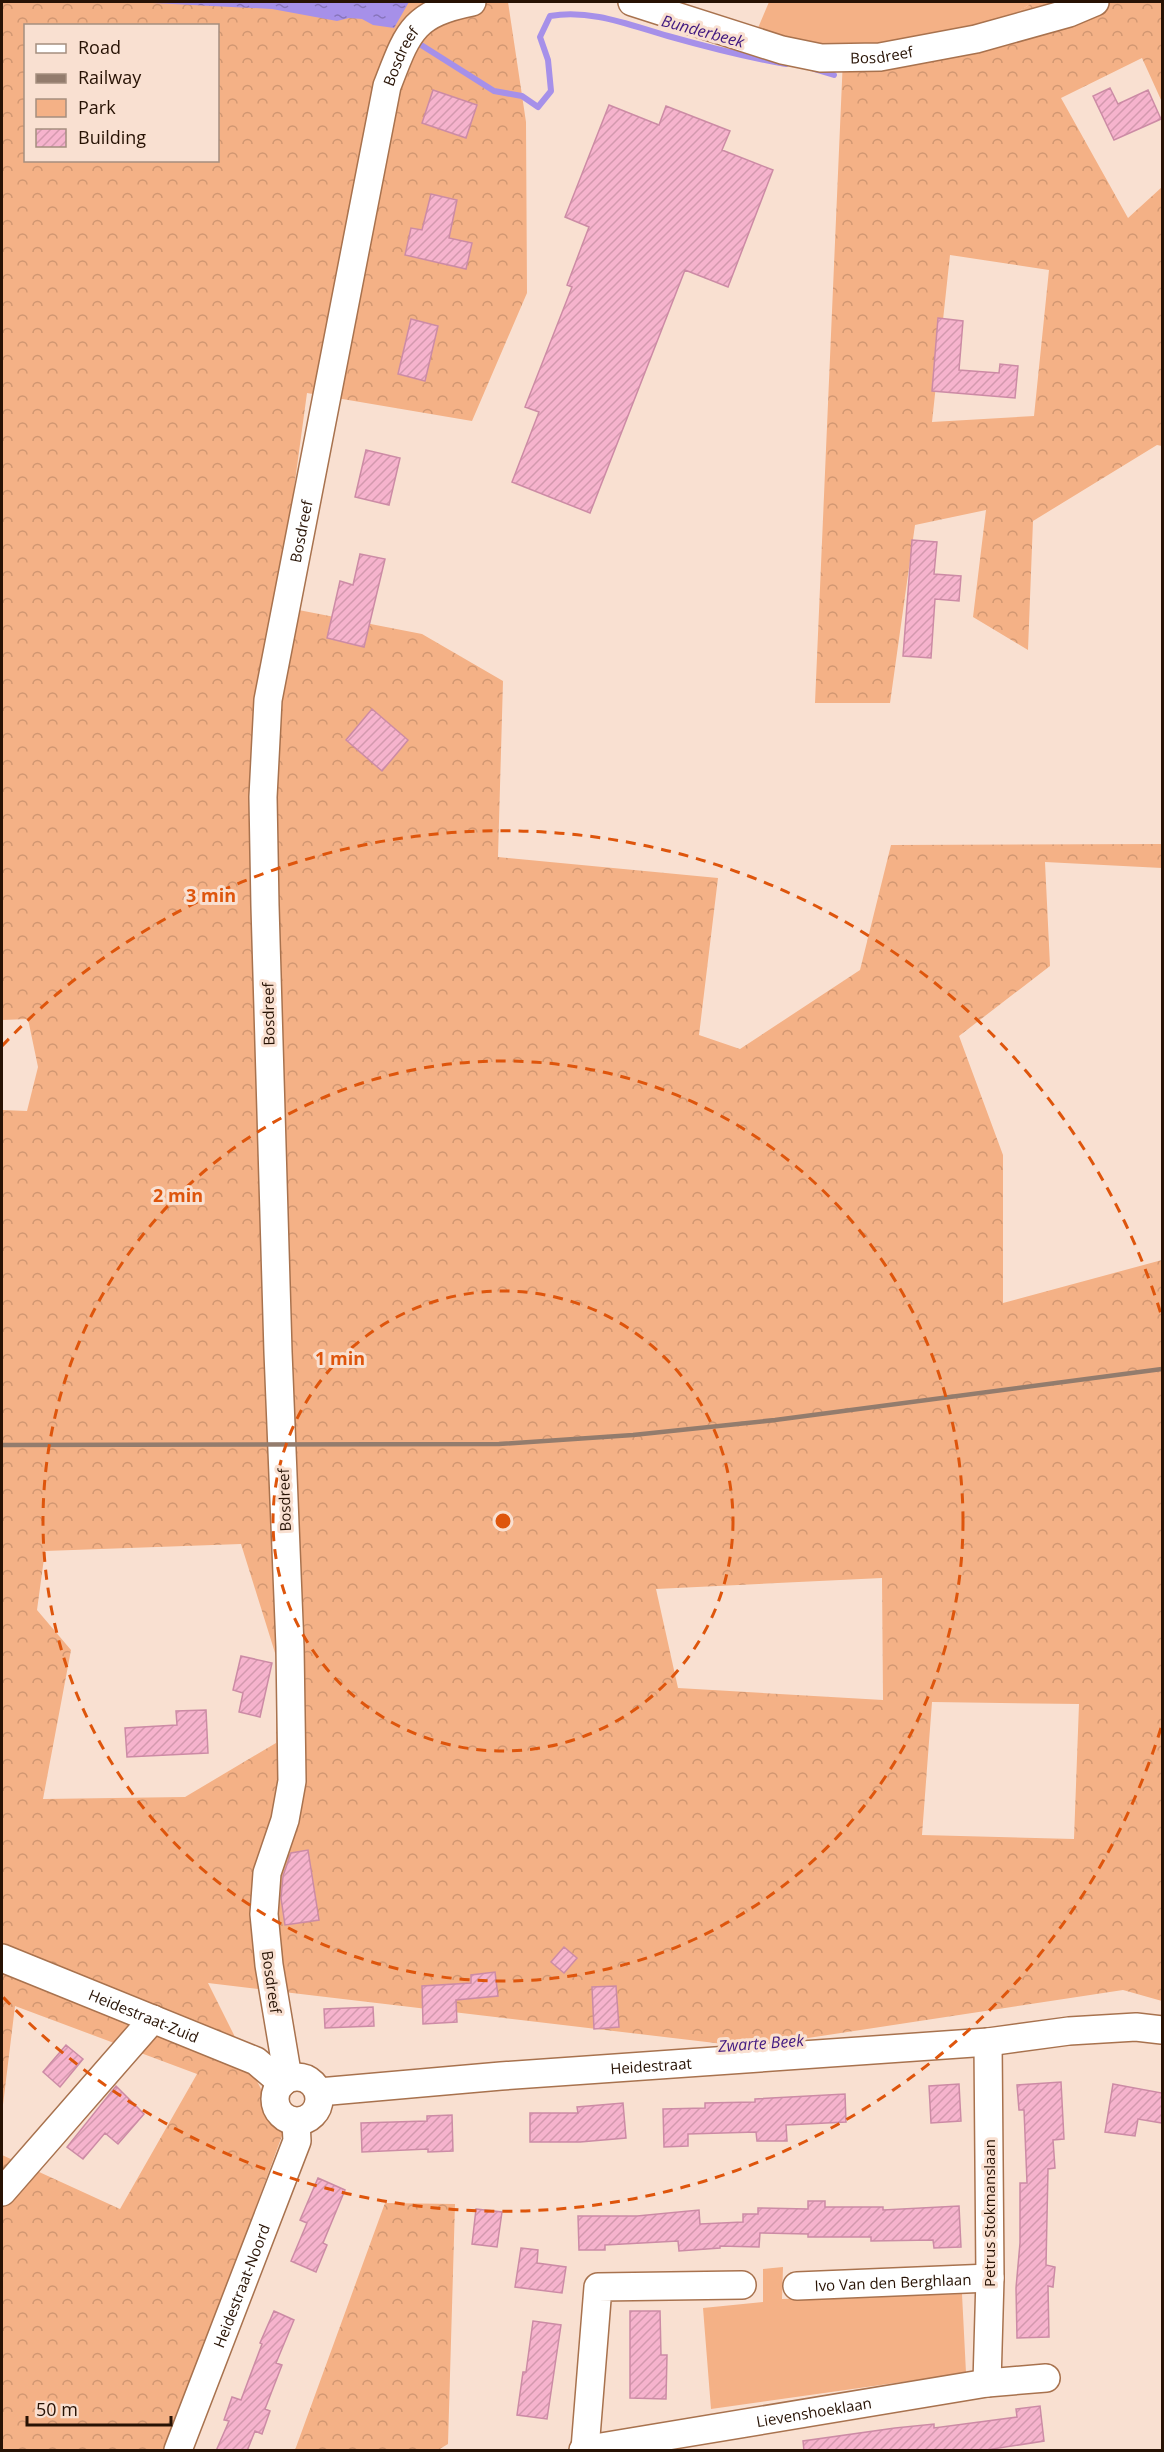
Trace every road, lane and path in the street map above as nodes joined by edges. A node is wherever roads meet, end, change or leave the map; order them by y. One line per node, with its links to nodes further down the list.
1 (472, 2): 8 (street, Bosdreef)
2 (632, 2): 3 (street, Bosdreef)
3 (1095, 2)
4 (2, 1958): 5 (street, Heidestraat-Zuid)
5 (153, 2019): 8 (street, Heidestraat-Zuid); 11 (street)
6 (1162, 2030): 7 (street, Heidestraat)
7 (988, 2042): 9 (street, Heidestraat); 12 (street, Petrus Stokmanslaan)
8 (285, 2080): 9 (street); 10 (street)
9 (319, 2092): 10 (street)
10 (296, 2122): 18 (street, Heidestraat-Noord)
11 (2, 2192)
12 (990, 2278): 14 (street, Ivo Van den Berghlaan); 16 (street, Petrus Stokmanslaan)
13 (742, 2285): 17 (street)
14 (797, 2286)
15 (1046, 2378): 16 (street, Lievenshoeklaan)
16 (987, 2383): 17 (street, Lievenshoeklaan)
17 (584, 2450)
18 (178, 2451)

